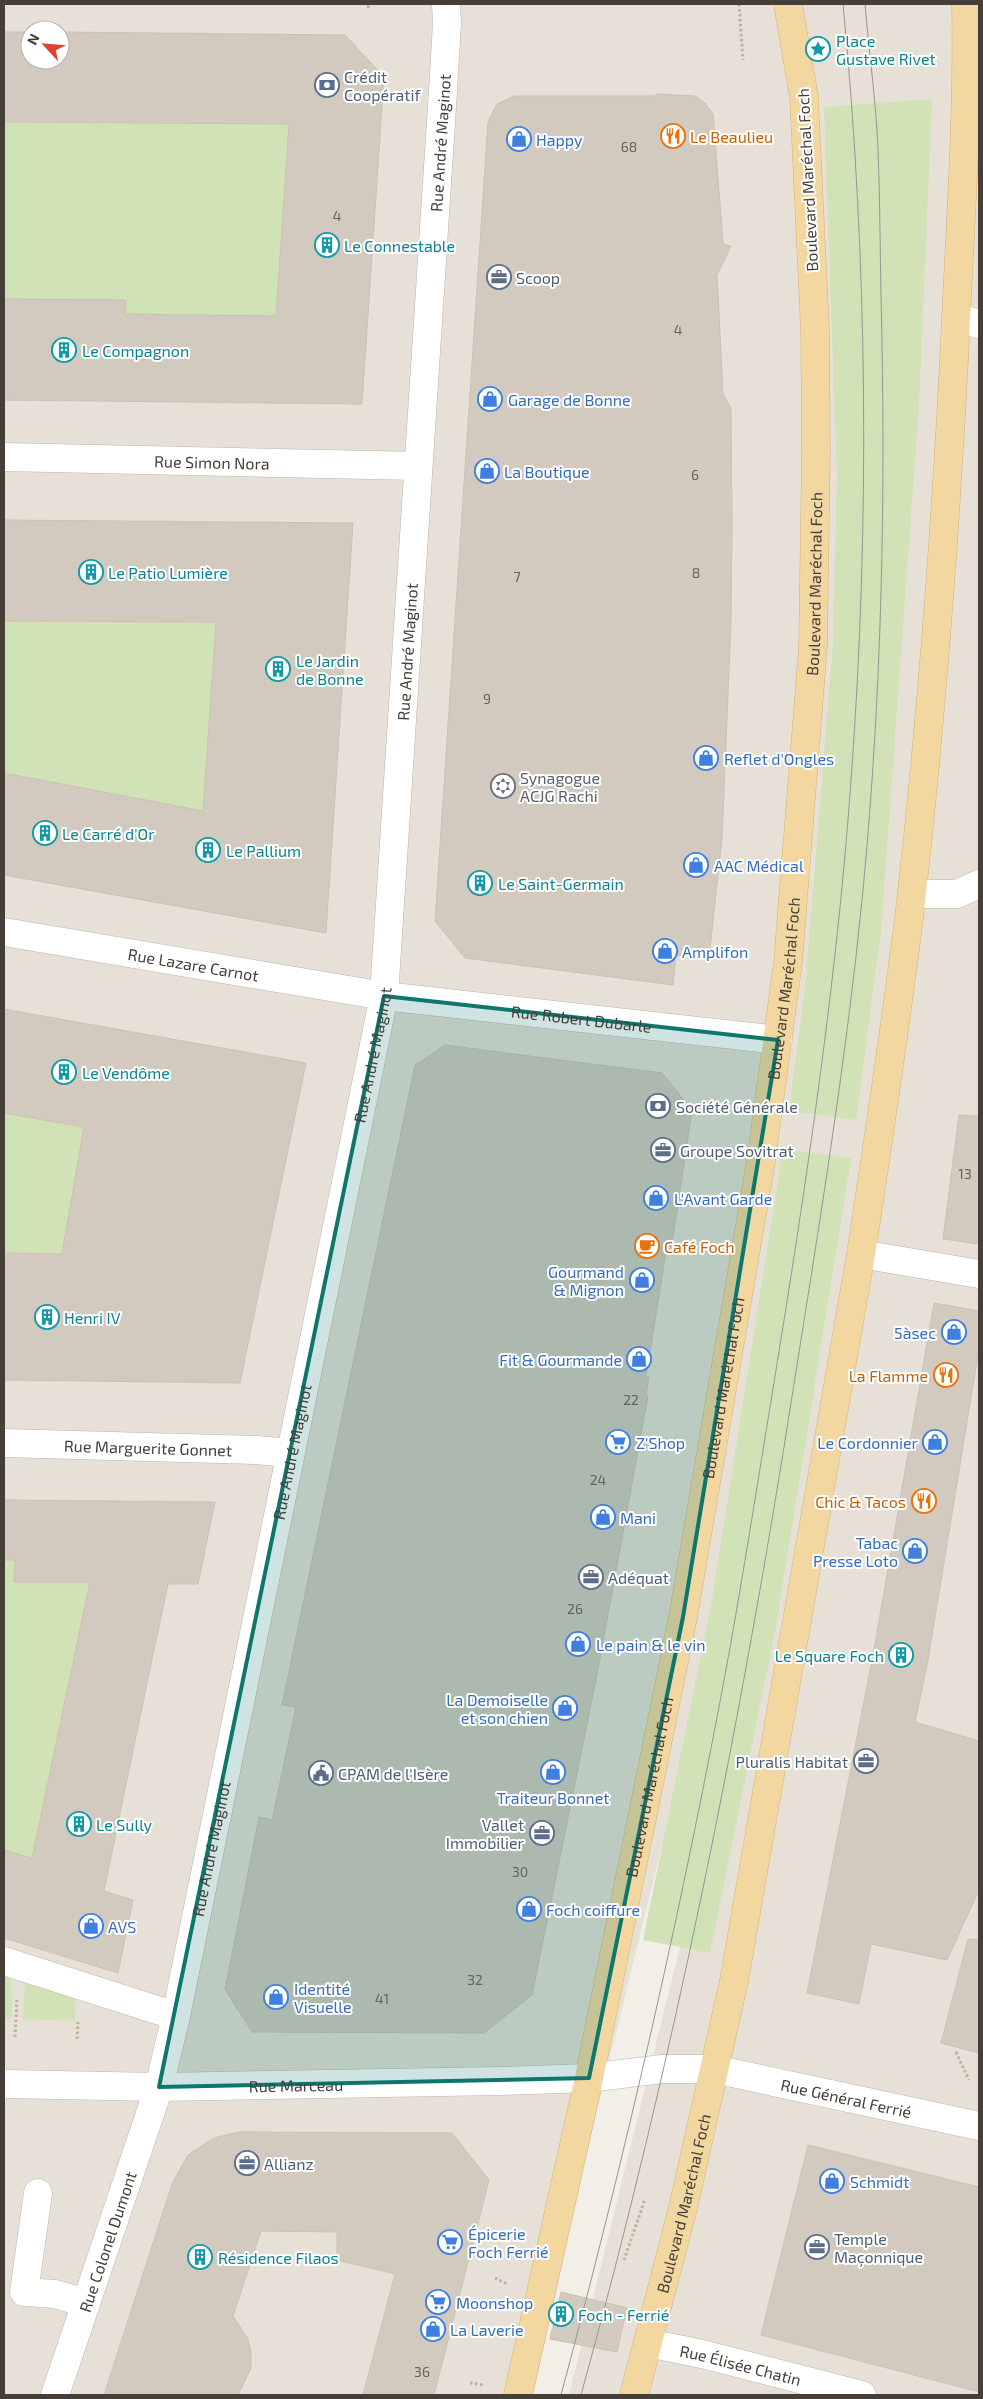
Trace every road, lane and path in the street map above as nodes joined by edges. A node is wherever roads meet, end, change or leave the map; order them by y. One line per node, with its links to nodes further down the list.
1 (446, 4): 8 (street, Rue André Maginot)
2 (739, 4): 5 (path)
3 (788, 4): 13 (main road, Boulevard Maréchal Foch)
4 (966, 4): 6 (main road, Boulevard Maréchal Foch)
5 (744, 60)
6 (968, 321): 10 (main road, Boulevard Maréchal Foch)
7 (4, 457): 8 (street, Rue Simon Nora)
8 (418, 466): 12 (street, Rue André Maginot)
9 (979, 884): 10 (street)
10 (912, 894): 14 (main road, Boulevard Maréchal Foch)
11 (4, 932): 12 (street, Rue Lazare Carnot)
12 (384, 996): 13 (street, Rue Robert Dubarle); 17 (street, Rue André Maginot)
13 (778, 1040): 22 (main road, Boulevard Maréchal Foch)
14 (861, 1254): 15 (street); 21 (main road, Boulevard Maréchal Foch)
15 (979, 1274)
16 (4, 1443): 17 (street, Rue Marguerite Gonnet)
17 (290, 1452): 19 (street, Rue André Maginot)
18 (4, 1961): 19 (street)
19 (176, 2016): 25 (street, Rue André Maginot)
20 (956, 2052): 23 (path)
21 (714, 2069): 22 (street); 26 (street, Rue Général Ferrié); 31 (main road, Boulevard Maréchal Foch)
22 (589, 2078): 25 (street, Rue Marceau); 33 (main road, Boulevard Maréchal Foch)
23 (969, 2080)
24 (4, 2084): 25 (street, Rue Marceau)
25 (159, 2087): 30 (street, Rue Colonel Dumont)
26 (979, 2126)
27 (38, 2193): 30 (street)
28 (645, 2199): 29 (path)
29 (624, 2260)
30 (86, 2303): 32 (street, Rue Colonel Dumont)
31 (648, 2343): 34 (main road, Boulevard Maréchal Foch); 35 (street, Rue Élisée Chatin)
32 (55, 2395)
33 (518, 2395)
34 (634, 2395)
35 (862, 2395)

